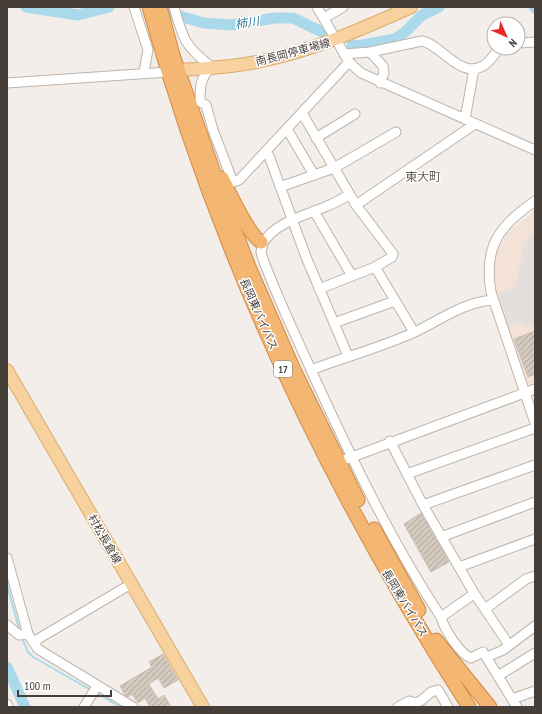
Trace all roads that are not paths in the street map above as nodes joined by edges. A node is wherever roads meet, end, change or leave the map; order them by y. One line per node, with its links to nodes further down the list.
1 (149, 7): 16 (highway, 長岡東バイパス / 17)
2 (160, 7): 16 (highway, 長岡東バイパス / 17)
3 (174, 7): 14 (street)
4 (317, 7): 8 (street)
5 (343, 7): 8 (street)
6 (411, 7): 9 (main road, 南長岡停車場線)
7 (135, 9): 17 (street)
8 (324, 18): 9 (street)
9 (335, 40): 11 (street); 14 (main road, 南長岡停車場線)
10 (370, 52): 11 (street); 15 (street); 19 (street)
11 (344, 54): 13 (street)
12 (493, 56): 15 (street)
13 (349, 62): 19 (street); 21 (street)
14 (212, 67): 16 (main road, 南長岡停車場線); 20 (street)
15 (474, 69): 23 (street)
16 (173, 71): 17 (street); 20 (highway, 長岡東バイパス / 17); 62 (highway, 長岡東バイパス / 17)
17 (144, 72): 18 (street)
18 (7, 83)
19 (380, 83): 23 (street)
20 (194, 100): 27 (highway, 長岡東バイパス / 17); 30 (street)
21 (302, 112): 25 (street); 28 (street)
22 (355, 114): 28 (street)
23 (464, 119): 24 (street)
24 (475, 124): 29 (street); 36 (street)
25 (286, 129): 30 (street); 32 (street)
26 (396, 132): 31 (street)
27 (201, 135): 39 (highway); 72 (highway, 長岡東バイパス / 17)
28 (316, 138): 31 (street)
29 (535, 150)
30 (265, 152): 33 (street)
31 (334, 168): 32 (street); 34 (street)
32 (314, 175): 33 (street)
33 (280, 187): 38 (street)
34 (349, 195): 36 (street); 37 (street)
35 (535, 201): 43 (street)
36 (356, 205): 40 (street)
37 (314, 211): 38 (street); 41 (street)
38 (293, 220): 39 (street); 42 (street)
39 (262, 242): 49 (street)
40 (376, 268): 41 (street); 44 (street)
41 (352, 276): 42 (street)
42 (319, 289): 45 (street)
43 (493, 300): 46 (street); 51 (street)
44 (395, 301): 45 (street); 46 (street)
45 (334, 323): 47 (street)
46 (414, 332): 47 (street)
47 (348, 356): 49 (street)
48 (7, 370): 65 (main road, 村松長倉線)
49 (311, 370): 54 (street)
50 (535, 389): 51 (street)
51 (524, 393): 52 (street); 53 (street)
52 (535, 422): 56 (street)
53 (390, 441): 54 (street); 56 (street)
54 (348, 458): 68 (street)
55 (535, 465): 58 (street)
56 (407, 474): 58 (street)
57 (535, 502): 59 (street)
58 (424, 505): 59 (street)
59 (441, 537): 63 (street)
60 (535, 539): 63 (street)
61 (7, 558): 71 (street)
62 (384, 567): 85 (highway); 86 (highway, 長岡東バイパス / 17)
63 (459, 567): 66 (street)
64 (535, 576): 67 (street)
65 (131, 584): 71 (street); 83 (main road, 村松長倉線)
66 (474, 594): 67 (street); 68 (street)
67 (485, 609): 73 (street)
68 (441, 617): 75 (street)
69 (7, 625): 71 (street)
70 (535, 626): 73 (street)
71 (26, 636): 77 (street)
72 (436, 640): 87 (highway, 長岡東バイパス / 17); 88 (highway)
73 (509, 645): 75 (street)
74 (535, 653): 76 (street)
75 (487, 657): 76 (street)
76 (498, 676): 79 (street)
77 (97, 686): 81 (street); 82 (street)
78 (535, 690): 79 (street)
79 (515, 703)
80 (403, 706): 84 (street)
81 (84, 707)
82 (133, 707)
83 (203, 707)
84 (448, 707)
85 (461, 707)
86 (469, 707)
87 (478, 707)
88 (490, 707)

